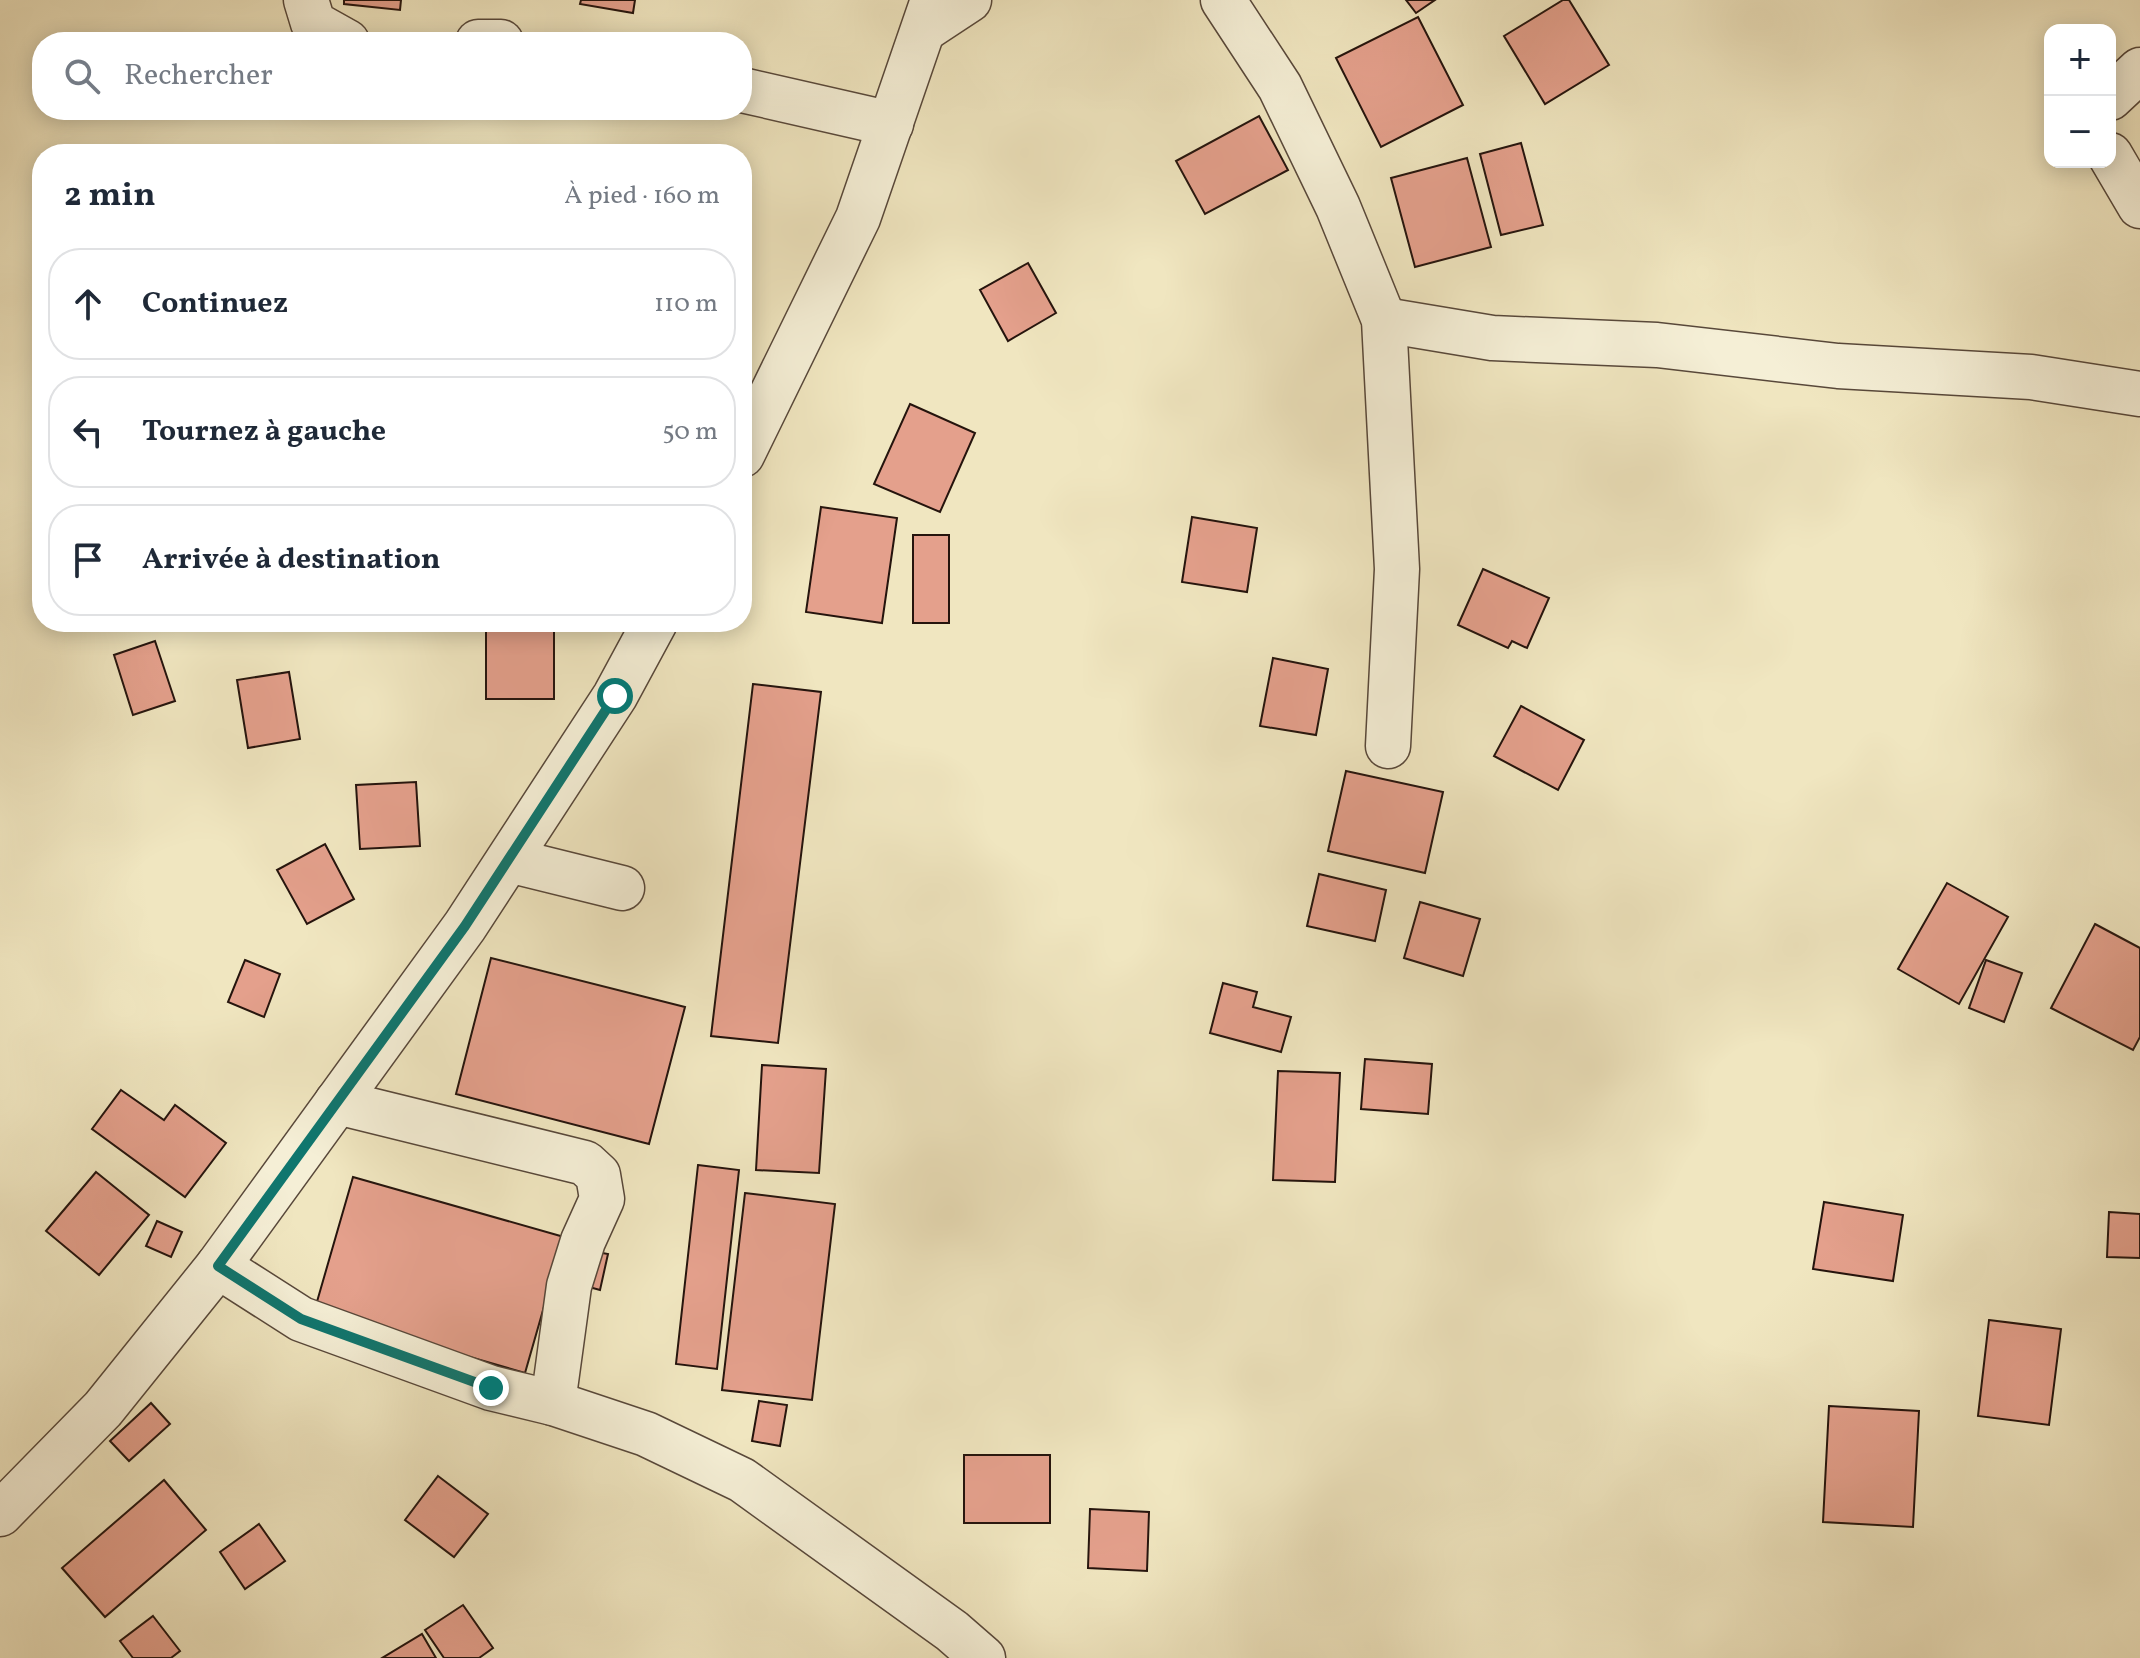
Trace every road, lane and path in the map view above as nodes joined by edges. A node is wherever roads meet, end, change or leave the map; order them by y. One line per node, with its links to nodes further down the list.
1 (306, 0): 5 (street)
2 (969, 0): 4 (street)
3 (1223, 0): 12 (street)
4 (929, 15): 9 (street)
5 (329, 32)
6 (2140, 70): 8 (street)
7 (752, 92): 9 (street)
8 (2112, 96)
9 (891, 124): 14 (street)
10 (2116, 165): 11 (street)
11 (2140, 206)
12 (1384, 320): 13 (street); 16 (street)
13 (2140, 394)
14 (752, 435)
15 (650, 632): 17 (street)
16 (1388, 746)
17 (509, 860): 18 (street); 19 (street)
18 (622, 888)
19 (337, 1102): 20 (street); 21 (street)
20 (218, 1266): 21 (street); 22 (street)
21 (553, 1403): 23 (street)
22 (6, 1496)
23 (983, 1658)

